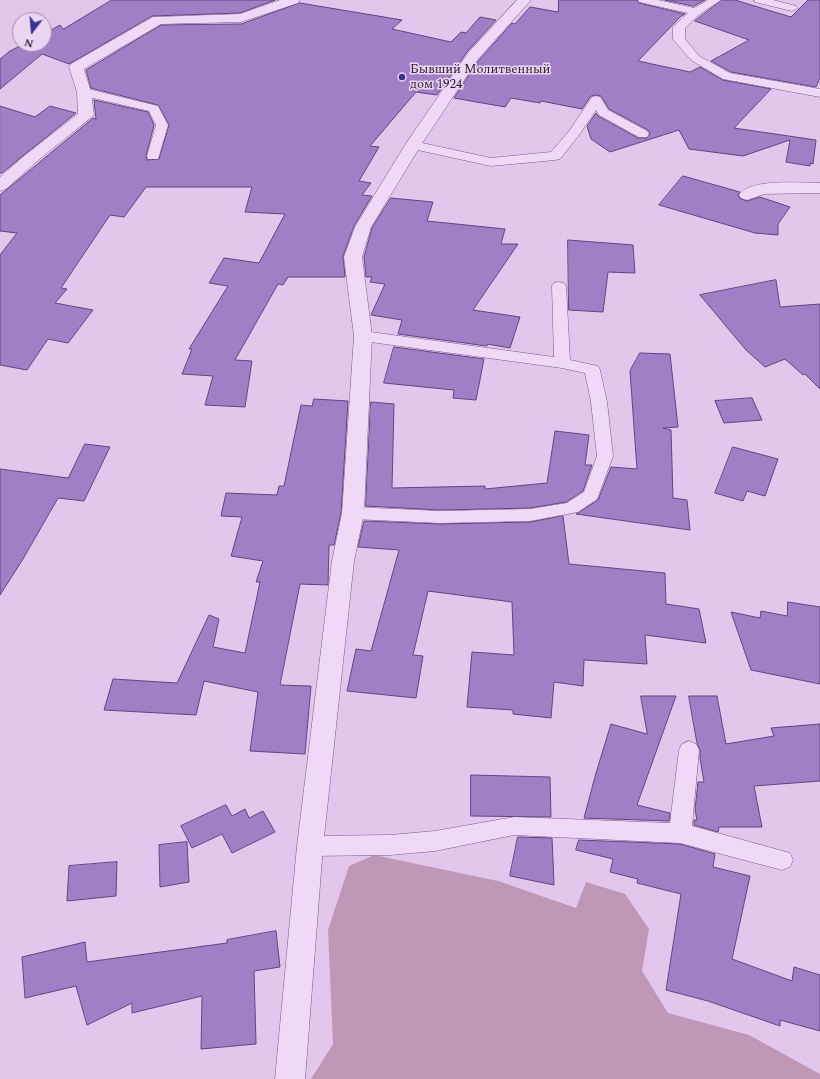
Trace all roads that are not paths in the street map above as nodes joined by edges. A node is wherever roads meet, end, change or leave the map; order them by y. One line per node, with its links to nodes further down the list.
1 (293, 0): 8 (street)
2 (524, 0): 11 (street)
3 (643, 0): 7 (lane)
4 (716, 0): 7 (lane)
5 (759, 0): 6 (lane)
6 (792, 8)
7 (696, 12): 9 (lane)
8 (84, 92): 12 (lane); 13 (street)
9 (820, 94)
10 (643, 134): 11 (lane)
11 (413, 145): 17 (street)
12 (153, 156)
13 (0, 186)
14 (820, 188): 15 (street)
15 (747, 195)
16 (559, 286): 18 (lane)
17 (363, 336): 18 (lane); 19 (street)
18 (562, 363): 19 (lane)
19 (353, 513): 22 (street)
20 (689, 750): 21 (lane)
21 (680, 833): 22 (lane); 23 (lane)
22 (310, 846): 24 (street)
23 (782, 860)
24 (290, 1079)

